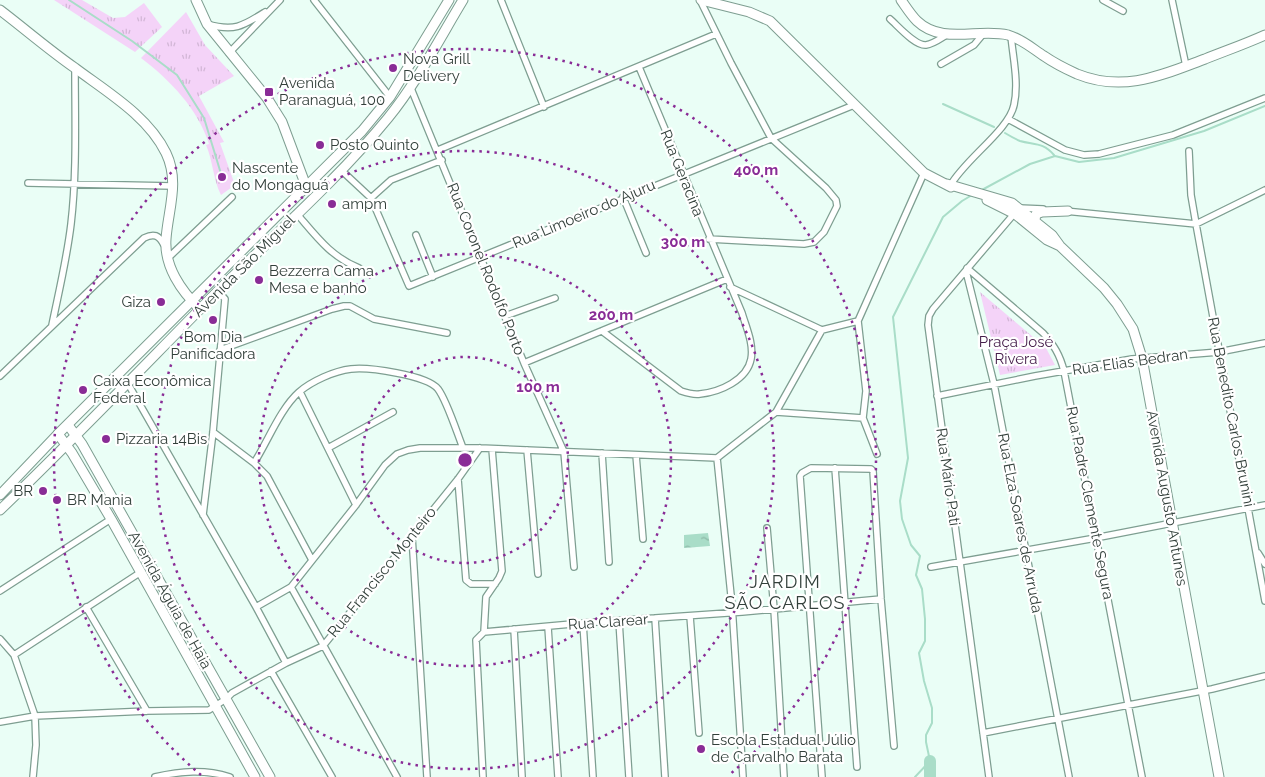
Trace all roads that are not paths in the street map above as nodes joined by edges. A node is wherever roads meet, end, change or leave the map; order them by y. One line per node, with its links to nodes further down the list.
1 (196, 0): 15 (main road)
2 (280, 0): 11 (street)
3 (314, 0): 27 (street)
4 (449, 0): 27 (main road, Avenida São Miguel)
5 (463, 0): 26 (main road, Avenida São Miguel)
6 (501, 0): 30 (street)
7 (700, 0): 17 (street); 29 (main road, Avenida Augusto Antunes)
8 (901, 0): 18 (main road)
9 (1102, 0): 13 (street)
10 (1172, 0): 23 (street)
11 (274, 7): 15 (street); 21 (street)
12 (0, 10): 25 (main road)
13 (1123, 11)
14 (890, 19): 18 (street)
15 (207, 24): 21 (main road)
16 (984, 33): 18 (main road); 20 (main road); 22 (street)
17 (716, 34): 24 (street); 32 (street)
18 (948, 34)
19 (1265, 35): 23 (main road)
20 (1011, 36): 23 (main road); 31 (street)
21 (230, 54): 43 (main road)
22 (941, 64)
23 (1186, 66)
24 (639, 67): 30 (street); 38 (street, Rua Geracina)
25 (75, 68): 40 (street); 42 (main road)
26 (410, 86): 33 (street, Rua Coronel Rodolfo Porto); 36 (main road, Avenida São Miguel)
27 (390, 97): 43 (main road, Avenida São Miguel)
28 (1265, 98): 31 (street)
29 (854, 105): 32 (street, Rua Limoeiro do Ajuru); 37 (main road, Avenida Augusto Antunes)
30 (544, 107): 33 (street)
31 (1008, 119): 41 (street)
32 (772, 138): 38 (street, Rua Limoeiro do Ajuru); 54 (street)
33 (438, 150): 35 (street, Rua Coronel Rodolfo Porto)
34 (1189, 151): 52 (street, Rua Benedito Carlos Brunini)
35 (442, 160): 47 (street); 58 (street, Rua Coronel Rodolfo Porto)
36 (342, 170): 47 (street); 48 (main road, Avenida São Miguel)
37 (924, 173): 41 (main road, Avenida Augusto Antunes); 69 (street)
38 (682, 174): 45 (street, Rua Limoeiro do Ajuru); 54 (street, Rua Geracina)
39 (28, 183): 40 (street)
40 (74, 184): 42 (street); 70 (street)
41 (949, 184): 49 (main road, Avenida Augusto Antunes)
42 (173, 186): 56 (main road)
43 (306, 186): 48 (main road); 66 (main road, Avenida São Miguel)
44 (1265, 193): 52 (street)
45 (623, 197): 57 (street); 58 (street, Rua Limoeiro do Ajuru)
46 (232, 198): 56 (street)
47 (371, 198): 61 (street, Rua Limoeiro do Ajuru)
48 (300, 211): 59 (street); 64 (main road, Avenida São Miguel)
49 (1017, 211): 50 (street); 51 (main road, Avenida Augusto Antunes); 55 (main road, Avenida Augusto Antunes); 60 (street, Rua Mário Pati)
50 (1068, 211): 51 (main road); 52 (street)
51 (1036, 220): 55 (main road, Avenida Augusto Antunes)
52 (1196, 224): 76 (street, Rua Benedito Carlos Brunini)
53 (416, 235): 61 (street)
54 (709, 239): 62 (street, Rua Geracina)
55 (1060, 246): 77 (main road, Avenida Augusto Antunes)
56 (167, 253): 66 (main road); 70 (street)
57 (646, 253)
58 (482, 257): 61 (street, Rua Limoeiro do Ajuru); 68 (street, Rua Coronel Rodolfo Porto)
59 (360, 268)
60 (966, 269): 79 (street, Rua Padre Clemente Segura); 82 (street, Rua Elza Soares de Arruda); 84 (street, Rua Mário Pati)
61 (433, 277)
62 (727, 279): 63 (street, Rua Geracina); 72 (street)
63 (730, 287): 71 (street); 72 (street, Rua Geracina)
64 (218, 291): 67 (main road, Avenida São Miguel); 75 (street)
65 (555, 298): 68 (street)
66 (192, 301): 67 (main road); 88 (main road, Avenida São Miguel)
67 (200, 309): 81 (main road, Avenida São Miguel)
68 (505, 316): 78 (street, Rua Coronel Rodolfo Porto)
69 (858, 321): 71 (street); 87 (street)
70 (52, 325): 80 (street)
71 (822, 330): 86 (street)
72 (602, 331): 78 (street)
73 (447, 333): 75 (street)
74 (1265, 343): 76 (street, Rua Elias Bedran)
75 (220, 350): 89 (street)
76 (1219, 352): 77 (street, Rua Elias Bedran); 109 (street, Rua Benedito Carlos Brunini)
77 (1142, 358): 79 (street, Rua Elias Bedran); 113 (main road, Avenida Augusto Antunes)
78 (524, 363): 98 (street, Rua Coronel Rodolfo Porto)
79 (1064, 371): 82 (street, Rua Elias Bedran); 116 (street, Rua Padre Clemente Segura)
80 (0, 376)
81 (127, 382): 91 (main road, Avenida São Miguel); 111 (street)
82 (994, 384): 84 (street, Rua Elias Bedran); 119 (street, Rua Elza Soares de Arruda)
83 (300, 392): 93 (street); 94 (street); 103 (street)
84 (937, 396): 122 (street, Rua Mário Pati)
85 (393, 412): 93 (street)
86 (776, 412): 87 (street); 102 (street)
87 (863, 418): 100 (street)
88 (68, 425): 90 (main road, Avenida São Miguel); 91 (main road, Avenida Águia de Haia)
89 (213, 432): 103 (street); 111 (street)
90 (58, 434): 92 (main road, Avenida Águia de Haia); 106 (main road, Avenida São Miguel)
91 (76, 436): 92 (main road, Avenida São Miguel); 153 (main road, Avenida Águia de Haia)
92 (66, 445): 110 (main road, Avenida São Miguel); 112 (main road, Avenida Águia de Haia)
93 (328, 448): 107 (street)
94 (463, 448): 95 (street); 107 (street)
95 (480, 448): 96 (street); 105 (street, Rua Francisco Monteiro)
96 (492, 449): 97 (street); 128 (street)
97 (527, 450): 98 (street); 127 (street)
98 (564, 452): 99 (street); 124 (street, Rua Coronel Rodolfo Porto)
99 (602, 454): 101 (street); 121 (street)
100 (876, 454)
101 (636, 455): 102 (street); 117 (street)
102 (717, 458): 138 (street)
103 (254, 463): 120 (street)
104 (835, 468): 131 (street); 133 (street); 134 (street)
105 (458, 479): 115 (street, Rua Francisco Monteiro); 128 (street)
106 (0, 495)
107 (356, 505): 120 (street)
108 (1265, 505): 109 (street)
109 (1249, 508): 113 (street); 118 (street, Rua Benedito Carlos Brunini)
110 (0, 510)
111 (203, 515): 135 (street)
112 (112, 519): 126 (main road, Avenida Águia de Haia); 130 (street)
113 (1172, 524): 116 (street); 152 (main road, Avenida Augusto Antunes)
114 (767, 528): 137 (street)
115 (412, 536): 147 (street, Rua Francisco Monteiro); 172 (street)
116 (1096, 538): 119 (street); 154 (street, Rua Padre Clemente Segura)
117 (642, 539)
118 (1256, 550): 123 (street); 132 (street, Rua Benedito Carlos Brunini)
119 (1026, 551): 122 (street); 158 (street, Rua Elza Soares de Arruda)
120 (312, 560): 129 (street)
121 (609, 562)
122 (960, 563): 125 (street); 161 (street, Rua Mário Pati)
123 (1265, 564)
124 (574, 567)
125 (931, 567)
126 (140, 572): 136 (street); 155 (main road, Avenida Águia de Haia)
127 (538, 574)
128 (495, 584): 145 (street)
129 (291, 587): 135 (street); 147 (street)
130 (0, 591)
131 (880, 599): 133 (street, Rua Clarear); 162 (street)
132 (1265, 601)
133 (845, 603): 134 (street, Rua Clarear); 163 (street)
134 (810, 605): 137 (street, Rua Clarear); 181 (street)
135 (256, 606): 149 (street)
136 (86, 607): 148 (street); 156 (street)
137 (774, 609): 138 (street, Rua Clarear); 180 (street)
138 (732, 613): 139 (street, Rua Clarear); 179 (street)
139 (690, 616): 140 (street, Rua Clarear); 160 (street)
140 (655, 618): 141 (street, Rua Clarear); 178 (street)
141 (619, 621): 142 (street, Rua Clarear); 177 (street)
142 (583, 623): 143 (street, Rua Clarear); 176 (street)
143 (548, 627): 144 (street, Rua Clarear); 175 (street)
144 (514, 629): 145 (street, Rua Clarear); 174 (street)
145 (484, 632): 173 (street)
146 (0, 639): 148 (street)
147 (323, 646): 149 (street, Rua Francisco Monteiro); 171 (street)
148 (14, 655): 157 (street)
149 (286, 663): 150 (street, Rua Francisco Monteiro)
150 (271, 671): 153 (street, Rua Francisco Monteiro); 170 (street)
151 (1265, 676): 152 (street)
152 (1202, 690): 154 (street); 185 (main road, Avenida Augusto Antunes)
153 (226, 699): 155 (street, Rua Francisco Monteiro); 169 (main road, Avenida Águia de Haia)
154 (1128, 705): 158 (street); 184 (street, Rua Padre Clemente Segura)
155 (216, 707): 156 (street); 168 (main road, Avenida Águia de Haia)
156 (147, 711): 157 (street)
157 (35, 716): 159 (street); 165 (street)
158 (1058, 718): 161 (street); 183 (street, Rua Elza Soares de Arruda)
159 (0, 722)
160 (699, 733)
161 (983, 733): 182 (street, Rua Mário Pati)
162 (894, 746)
163 (857, 767)
164 (174, 775): 166 (street); 167 (street)
165 (33, 777)
166 (155, 777)
167 (230, 777)
168 (255, 777)
169 (270, 777)
170 (332, 777)
171 (397, 777)
172 (427, 777)
173 (483, 777)
174 (522, 777)
175 (558, 777)
176 (594, 777)
177 (629, 777)
178 (665, 777)
179 (743, 777)
180 (784, 777)
181 (822, 777)
182 (989, 777)
183 (1069, 777)
184 (1142, 777)
185 (1219, 777)

